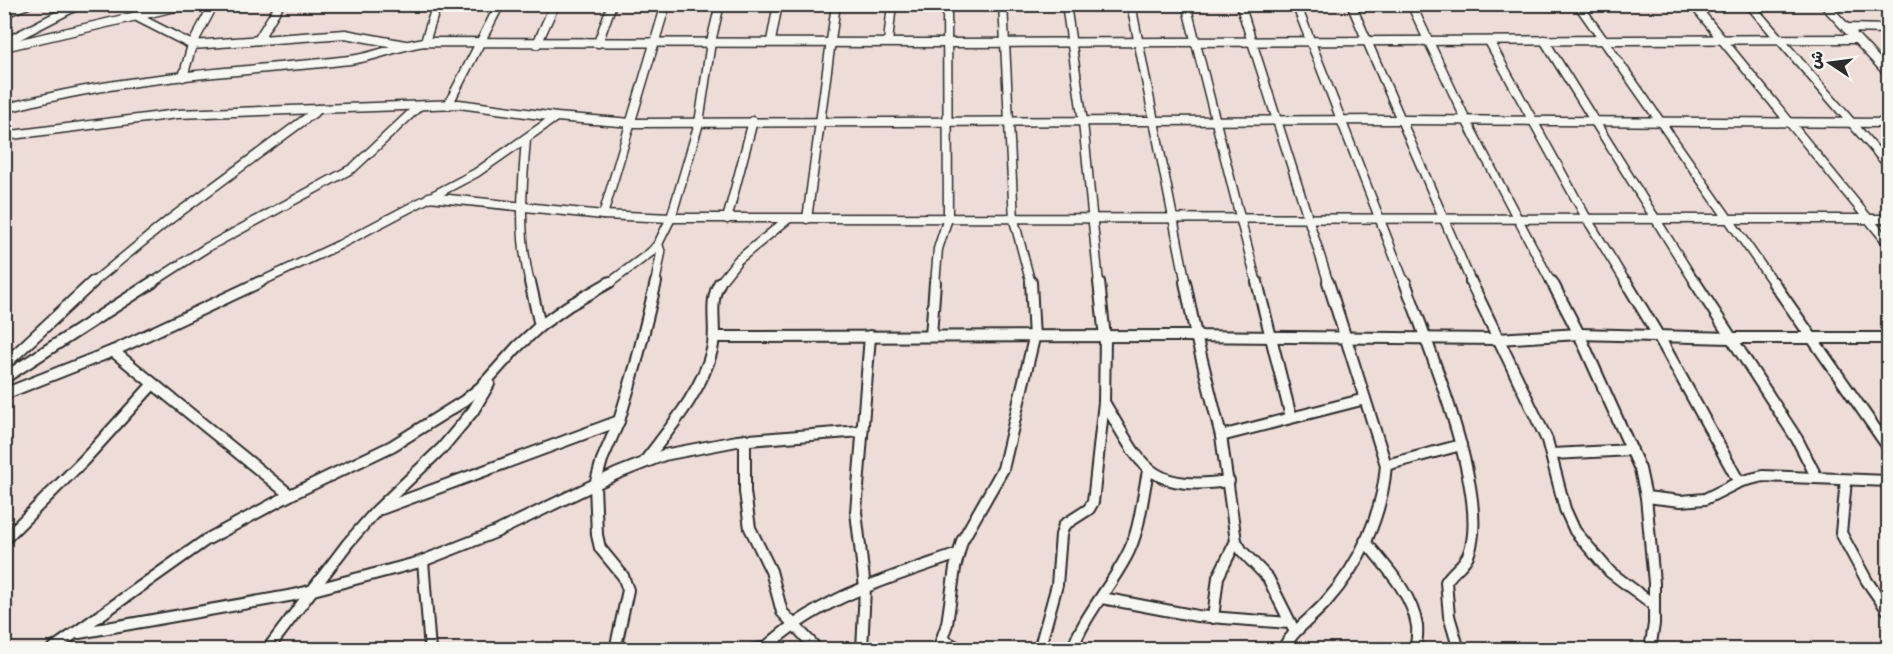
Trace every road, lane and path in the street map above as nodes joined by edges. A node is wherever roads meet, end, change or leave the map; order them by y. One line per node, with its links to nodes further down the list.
1 (28, 4): 28 (street)
2 (80, 4): 53 (street)
3 (188, 4): 29 (street)
4 (214, 4): 58 (street)
5 (280, 4): 36 (street)
6 (437, 4): 43 (street)
7 (500, 4): 54 (street)
8 (555, 4): 57 (street)
9 (612, 4): 55 (street)
10 (666, 4): 44 (street)
11 (720, 4): 45 (street)
12 (778, 4): 40 (street)
13 (836, 4): 46 (street)
14 (892, 4): 47 (street)
15 (947, 4): 56 (street)
16 (1004, 4): 48 (street)
17 (1066, 4): 49 (street)
18 (1131, 4): 50 (street)
19 (1186, 4): 51 (street)
20 (1239, 4): 52 (street)
21 (1296, 4): 41 (street)
22 (1351, 4): 42 (street)
23 (1411, 4): 37 (street)
24 (1578, 4): 32 (street)
25 (1693, 4): 33 (street)
26 (1749, 4): 34 (street)
27 (1824, 4): 30 (street)
28 (4, 13)
29 (135, 16): 58 (street); 60 (street)
30 (1846, 28): 31 (street); 35 (street)
31 (1888, 29)
32 (1601, 39): 33 (street); 39 (street); 76 (street)
33 (1721, 39): 34 (street); 81 (street)
34 (1780, 39): 35 (street); 82 (street)
35 (1856, 39): 61 (street)
36 (258, 40): 58 (street); 59 (street)
37 (1429, 40): 38 (street); 42 (street); 69 (street)
38 (1489, 40): 39 (street); 70 (street)
39 (1544, 40): 75 (street)
40 (771, 41): 45 (street); 46 (street)
41 (1311, 41): 42 (street); 52 (street); 74 (street)
42 (1368, 41): 68 (street)
43 (426, 42): 54 (street); 59 (street)
44 (656, 42): 45 (street); 55 (street); 83 (street)
45 (711, 42): 84 (street)
46 (830, 42): 47 (street); 71 (street)
47 (888, 42): 56 (street)
48 (1006, 42): 49 (street); 56 (street); 85 (street)
49 (1073, 42): 50 (street); 79 (street)
50 (1138, 42): 51 (street); 80 (street)
51 (1196, 42): 52 (street); 72 (street)
52 (1251, 42): 73 (street)
53 (4, 43)
54 (480, 43): 57 (street); 63 (street)
55 (598, 43): 57 (street)
56 (946, 43): 78 (street)
57 (537, 44)
58 (192, 45): 62 (street)
59 (405, 45): 62 (street)
60 (4, 47)
61 (1888, 73)
62 (183, 77): 66 (street)
63 (448, 105): 64 (street); 67 (street)
64 (418, 107): 65 (street); 132 (street)
65 (319, 109): 87 (street); 130 (street)
66 (4, 110)
67 (556, 117): 83 (street); 88 (street)
68 (1401, 120): 69 (street); 74 (street); 103 (street)
69 (1466, 120): 70 (street); 104 (street)
70 (1534, 120): 75 (street); 105 (street)
71 (820, 121): 77 (street); 78 (street); 97 (street)
72 (1216, 121): 73 (street); 80 (street); 100 (street)
73 (1278, 121): 74 (street); 101 (street)
74 (1343, 121): 102 (street)
75 (1596, 121): 76 (street); 106 (street)
76 (1660, 121): 81 (street); 94 (street)
77 (753, 122): 84 (street); 95 (street)
78 (949, 122): 85 (street); 98 (street)
79 (1083, 122): 80 (street); 85 (street); 110 (street)
80 (1154, 122): 99 (street)
81 (1789, 122): 82 (street); 107 (street)
82 (1851, 122): 86 (street); 89 (street)
83 (632, 123): 84 (street); 92 (street)
84 (699, 123): 93 (street)
85 (1009, 123): 109 (street)
86 (1888, 123)
87 (4, 136)
88 (526, 139): 90 (street); 91 (street)
89 (1888, 165)
90 (429, 197): 91 (street); 129 (street)
91 (520, 206): 92 (street); 113 (street)
92 (603, 215): 93 (street)
93 (671, 218): 95 (street); 112 (street)
94 (1728, 218): 106 (street); 107 (street); 128 (street)
95 (727, 219): 96 (street)
96 (788, 219): 97 (street); 119 (street)
97 (807, 219): 98 (street)
98 (948, 219): 109 (street); 117 (street)
99 (1172, 219): 100 (street); 110 (street); 118 (street)
100 (1240, 219): 101 (street); 120 (street)
101 (1309, 219): 102 (street); 123 (street)
102 (1382, 219): 103 (street); 124 (street)
103 (1443, 219): 104 (street); 127 (street)
104 (1520, 219): 105 (street); 114 (street)
105 (1587, 219): 106 (street); 115 (street)
106 (1654, 219): 125 (street)
107 (1870, 219): 108 (street); 111 (street)
108 (1888, 219)
109 (1014, 220): 110 (street); 121 (street)
110 (1093, 220): 122 (street)
111 (1888, 243)
112 (658, 244): 113 (street); 138 (street)
113 (540, 326): 131 (street)
114 (1579, 334): 115 (street); 127 (street); 144 (street)
115 (1658, 335): 125 (street); 153 (street)
116 (870, 336): 117 (street); 119 (street); 139 (street)
117 (931, 336): 121 (street)
118 (1196, 336): 120 (street); 122 (street); 140 (street)
119 (716, 337): 146 (street)
120 (1272, 337): 123 (street); 137 (street)
121 (1034, 338): 122 (street); 161 (street)
122 (1105, 338): 136 (street)
123 (1346, 338): 124 (street); 135 (street)
124 (1425, 338): 127 (street); 142 (street)
125 (1731, 338): 128 (street); 149 (street)
126 (1888, 338): 128 (street)
127 (1498, 339): 145 (street)
128 (1813, 339): 143 (street)
129 (113, 351): 133 (street); 134 (street)
130 (4, 365)
131 (498, 369): 155 (street); 157 (street)
132 (4, 378)
133 (153, 384): 155 (street); 158 (street)
134 (4, 394)
135 (1365, 399): 137 (street); 147 (street)
136 (1104, 402): 148 (street); 182 (street)
137 (1291, 417): 140 (street)
138 (619, 421): 154 (street); 157 (street)
139 (861, 431): 141 (street); 163 (street)
140 (1221, 436): 150 (street)
141 (745, 439): 146 (street); 169 (street)
142 (1461, 445): 147 (street); 186 (street)
143 (1888, 447)
144 (1632, 450): 145 (street); 156 (street)
145 (1553, 454): 166 (street)
146 (644, 463): 154 (street)
147 (1386, 465): 160 (street)
148 (1148, 471): 150 (street); 165 (street)
149 (1817, 478): 151 (street); 153 (street)
150 (1229, 480): 159 (street)
151 (1846, 480): 152 (street); 167 (street)
152 (1888, 481)
153 (1739, 482): 156 (street)
154 (595, 484): 162 (street); 177 (street)
155 (290, 495): 171 (street)
156 (1646, 497): 166 (street)
157 (376, 511): 164 (street)
158 (4, 540)
159 (1236, 541): 168 (street); 170 (street)
160 (1365, 541): 170 (street); 185 (street)
161 (958, 554): 163 (street); 172 (street)
162 (423, 561): 164 (street); 176 (street)
163 (865, 588): 169 (street); 180 (street)
164 (311, 591): 171 (street); 175 (street)
165 (1102, 598): 168 (street); 183 (street)
166 (1654, 604): 187 (street)
167 (1888, 611)
168 (1213, 618): 170 (street)
169 (792, 624): 173 (street); 179 (street)
170 (1292, 627): 184 (street)
171 (76, 633): 174 (street)
172 (940, 645): 181 (street)
173 (763, 649): 178 (street)
174 (51, 650)
175 (267, 650)
176 (430, 650)
177 (615, 650)
178 (751, 650)
179 (818, 650)
180 (862, 650)
181 (962, 650)
182 (1039, 650)
183 (1072, 650)
184 (1282, 650)
185 (1416, 650)
186 (1459, 650)
187 (1650, 650)

